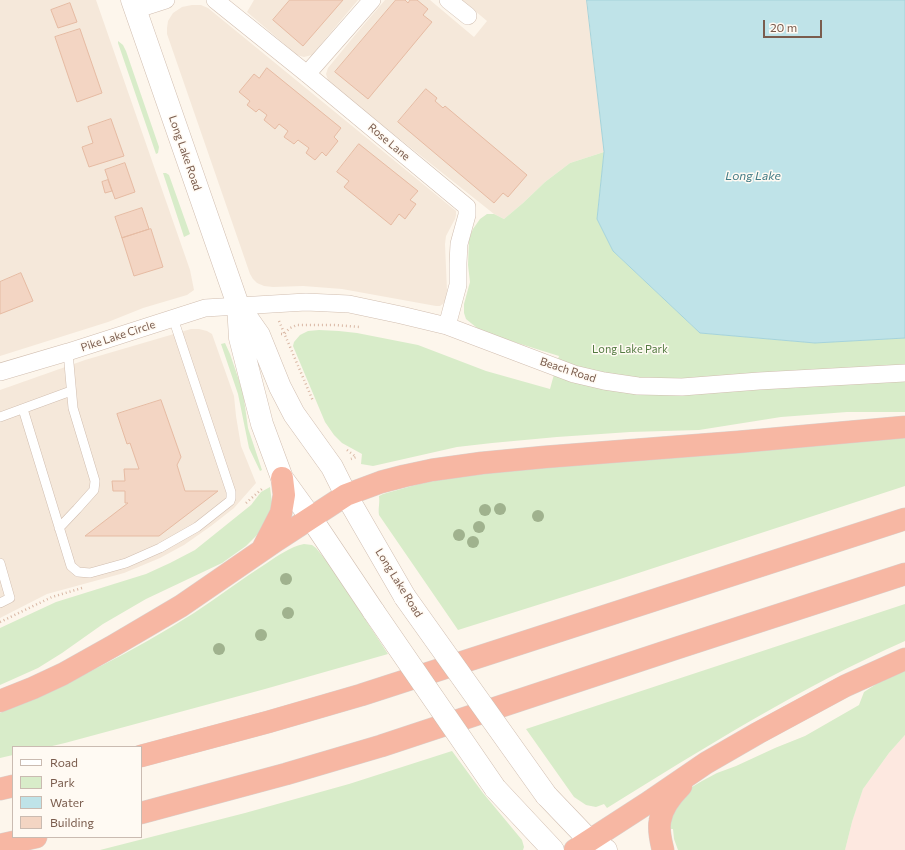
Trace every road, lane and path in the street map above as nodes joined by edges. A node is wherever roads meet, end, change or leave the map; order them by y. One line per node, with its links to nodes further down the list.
1 (166, 0): 5 (street)
2 (216, 0): 7 (street, Rose Lane)
3 (372, 0): 7 (street)
4 (448, 0): 6 (street)
5 (134, 5): 8 (street, Long Lake Road)
6 (468, 16)
7 (307, 74): 10 (street, Rose Lane)
8 (238, 305): 9 (street, Pike Lake Circle); 10 (street, Beach Road); 18 (street, Long Lake Road); 19 (street, Long Lake Road)
9 (173, 318): 11 (street, Pike Lake Circle); 22 (lane)
10 (447, 326): 13 (street, Beach Road)
11 (68, 352): 12 (street, Pike Lake Circle); 14 (lane)
12 (0, 372)
13 (905, 373)
14 (71, 391): 15 (lane); 22 (lane)
15 (23, 409): 16 (lane); 22 (lane)
16 (0, 417)
17 (905, 427): 19 (highway)
18 (282, 478): 20 (street, Long Lake Road); 23 (highway)
19 (346, 496): 20 (highway); 36 (street, Long Lake Road, bridge)
20 (311, 518): 23 (highway); 37 (street, Long Lake Road, bridge)
21 (905, 519): 29 (highway)
22 (59, 528)
23 (262, 551): 28 (highway)
24 (0, 563): 26 (lane)
25 (905, 574): 33 (highway)
26 (0, 603)
27 (905, 659): 30 (highway)
28 (0, 701)
29 (142, 756)
30 (706, 763): 36 (highway); 38 (highway)
31 (12, 786): 32 (highway)
32 (0, 789)
33 (142, 813)
34 (32, 838): 35 (highway)
35 (0, 845)
36 (590, 847)
37 (553, 850)
38 (663, 850)

